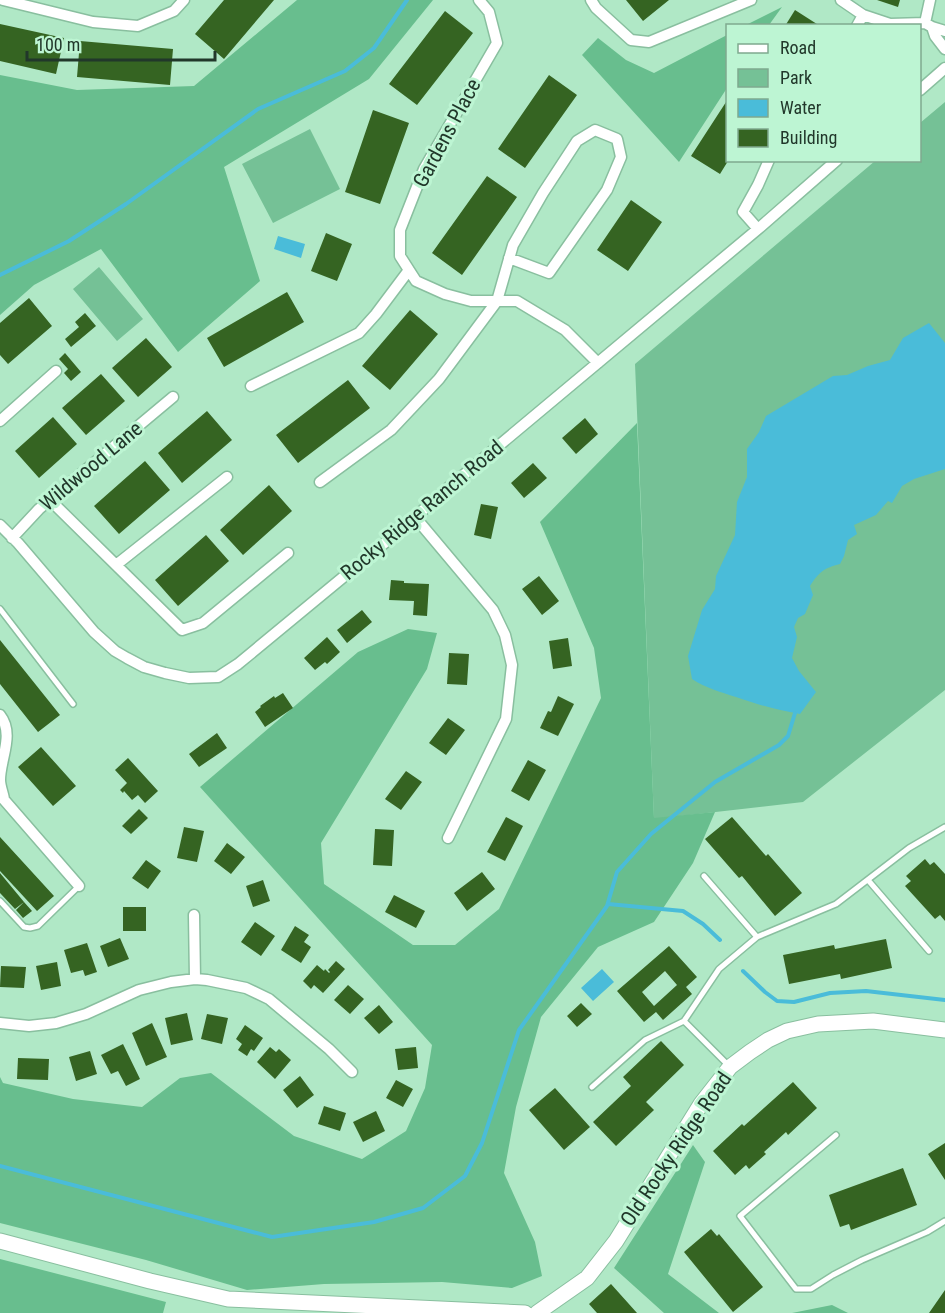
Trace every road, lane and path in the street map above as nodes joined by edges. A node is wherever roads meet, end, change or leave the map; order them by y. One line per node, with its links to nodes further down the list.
1 (3, 0): 2 (street)
2 (184, 0)
3 (478, 0): 21 (street, Gardens Place)
4 (591, 0): 5 (street)
5 (751, 0)
6 (840, 0): 8 (street)
7 (930, 0): 12 (street)
8 (863, 15): 9 (street); 10 (street)
9 (858, 24)
10 (890, 24)
11 (921, 25): 12 (street)
12 (928, 25): 13 (street); 14 (street)
13 (945, 31)
14 (945, 48)
15 (945, 68): 16 (street)
16 (921, 89)
17 (768, 162): 19 (street)
18 (835, 162): 19 (street, Rocky Ridge Ranch Road)
19 (758, 229): 23 (street, Rocky Ridge Ranch Road)
20 (509, 258): 20 (street); 22 (street)
21 (409, 270): 22 (street); 25 (street)
22 (497, 301): 23 (street); 29 (street)
23 (598, 363): 31 (street, Rocky Ridge Ranch Road)
24 (56, 371): 27 (street)
25 (251, 386)
26 (173, 397): 30 (street, Wildwood Lane)
27 (0, 421)
28 (227, 477): 35 (street)
29 (320, 483)
30 (50, 500): 33 (street, Wildwood Lane); 35 (street)
31 (415, 517): 33 (street, Rocky Ridge Ranch Road); 41 (street)
32 (0, 525): 33 (street, Rocky Ridge Ranch Road)
33 (12, 538)
34 (288, 553): 35 (street)
35 (116, 565)
36 (0, 609): 37 (lane)
37 (73, 704)
38 (0, 716): 39 (street)
39 (2, 797): 44 (street)
40 (945, 827): 43 (lane)
41 (448, 838)
42 (705, 876): 47 (lane)
43 (868, 880): 47 (lane); 48 (lane)
44 (79, 886): 45 (lane)
45 (0, 901)
46 (194, 915): 49 (street)
47 (757, 937): 50 (lane)
48 (929, 951)
49 (195, 979): 51 (street); 54 (street)
50 (684, 1021): 53 (lane); 55 (lane)
51 (0, 1023)
52 (945, 1030): 53 (street, Old Rocky Ridge Road)
53 (730, 1067): 60 (street, Old Rocky Ridge Road)
54 (352, 1072)
55 (592, 1087)
56 (836, 1135): 57 (lane)
57 (945, 1221)
58 (0, 1241): 59 (street)
59 (525, 1313)
60 (537, 1313)

